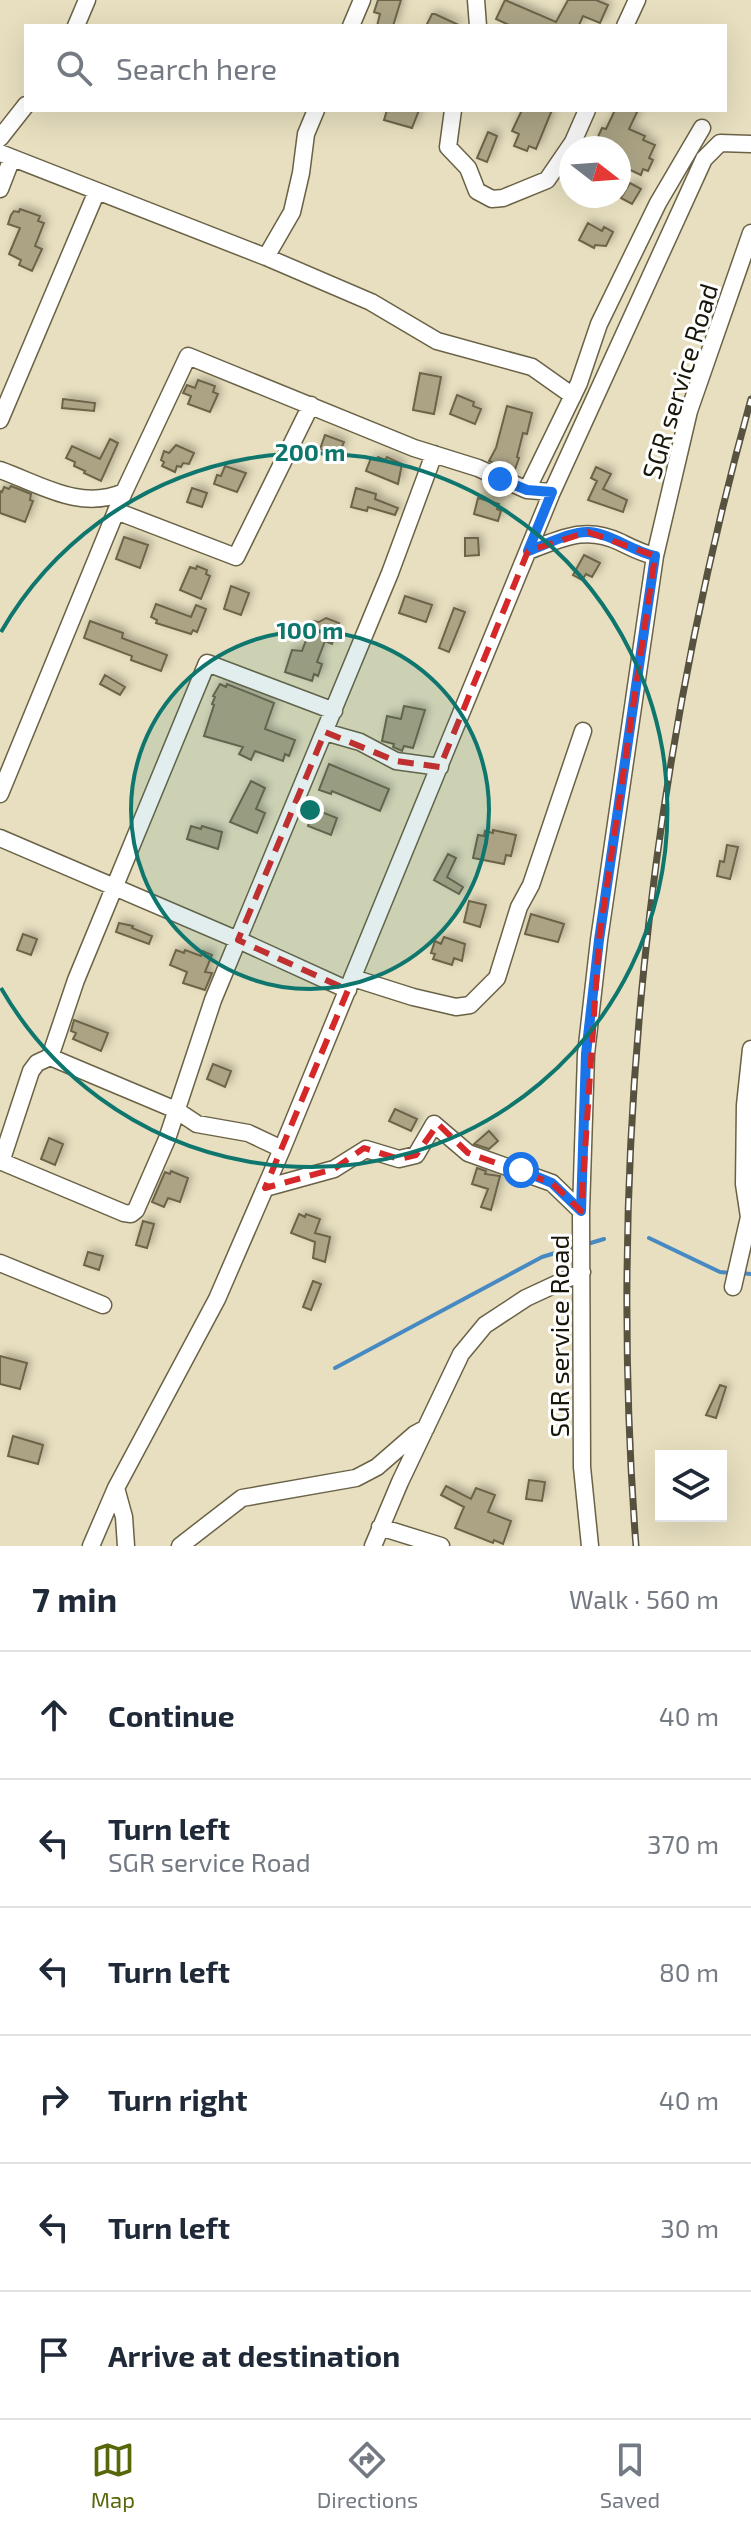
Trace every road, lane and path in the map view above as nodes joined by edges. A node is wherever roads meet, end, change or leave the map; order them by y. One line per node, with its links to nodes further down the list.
1 (87, 0): 5 (street)
2 (362, 0): 6 (street)
3 (476, 0): 7 (street)
4 (637, 0): 8 (street)
5 (77, 24)
6 (352, 24)
7 (478, 24)
8 (626, 24)
9 (24, 108): 14 (street)
10 (315, 112): 20 (street)
11 (453, 112): 12 (street)
12 (586, 112)
13 (702, 128): 21 (street)
14 (0, 138)
15 (751, 144): 28 (street)
16 (6, 155): 17 (street); 18 (street)
17 (0, 189)
18 (97, 191): 20 (street); 23 (street)
19 (751, 233): 31 (street, SGR service Road)
20 (266, 257): 21 (street)
21 (573, 396): 26 (street)
22 (311, 405): 24 (street); 27 (street); 29 (street)
23 (0, 420)
24 (434, 454): 26 (street); 32 (street)
25 (0, 470): 27 (street)
26 (527, 490): 28 (street)
27 (124, 492): 29 (street)
28 (552, 492): 30 (street)
29 (116, 511): 36 (street)
30 (528, 551): 31 (street); 35 (street)
31 (655, 556): 47 (street, SGR service Road)
32 (334, 711): 34 (street); 38 (street)
33 (583, 731): 40 (street)
34 (325, 732): 35 (street); 39 (street)
35 (440, 767): 40 (street)
36 (0, 794)
37 (0, 838): 38 (street)
38 (115, 887): 39 (street); 42 (street)
39 (238, 940): 40 (street); 43 (street)
40 (350, 984): 44 (street)
41 (751, 1049): 50 (street)
42 (50, 1057): 43 (street); 45 (street)
43 (176, 1110): 44 (street); 45 (street)
44 (282, 1149): 46 (street)
45 (1, 1162)
46 (265, 1188): 47 (street); 53 (street)
47 (581, 1211): 49 (street, SGR service Road)
48 (0, 1263): 51 (street)
49 (582, 1272): 52 (street); 60 (street, SGR service Road)
50 (733, 1287)
51 (103, 1305)
52 (426, 1428): 54 (street); 57 (street)
53 (116, 1488): 55 (street); 56 (street)
54 (380, 1527): 58 (street); 59 (street)
55 (91, 1546)
56 (126, 1546)
57 (180, 1546)
58 (373, 1546)
59 (441, 1546)
60 (590, 1546)

